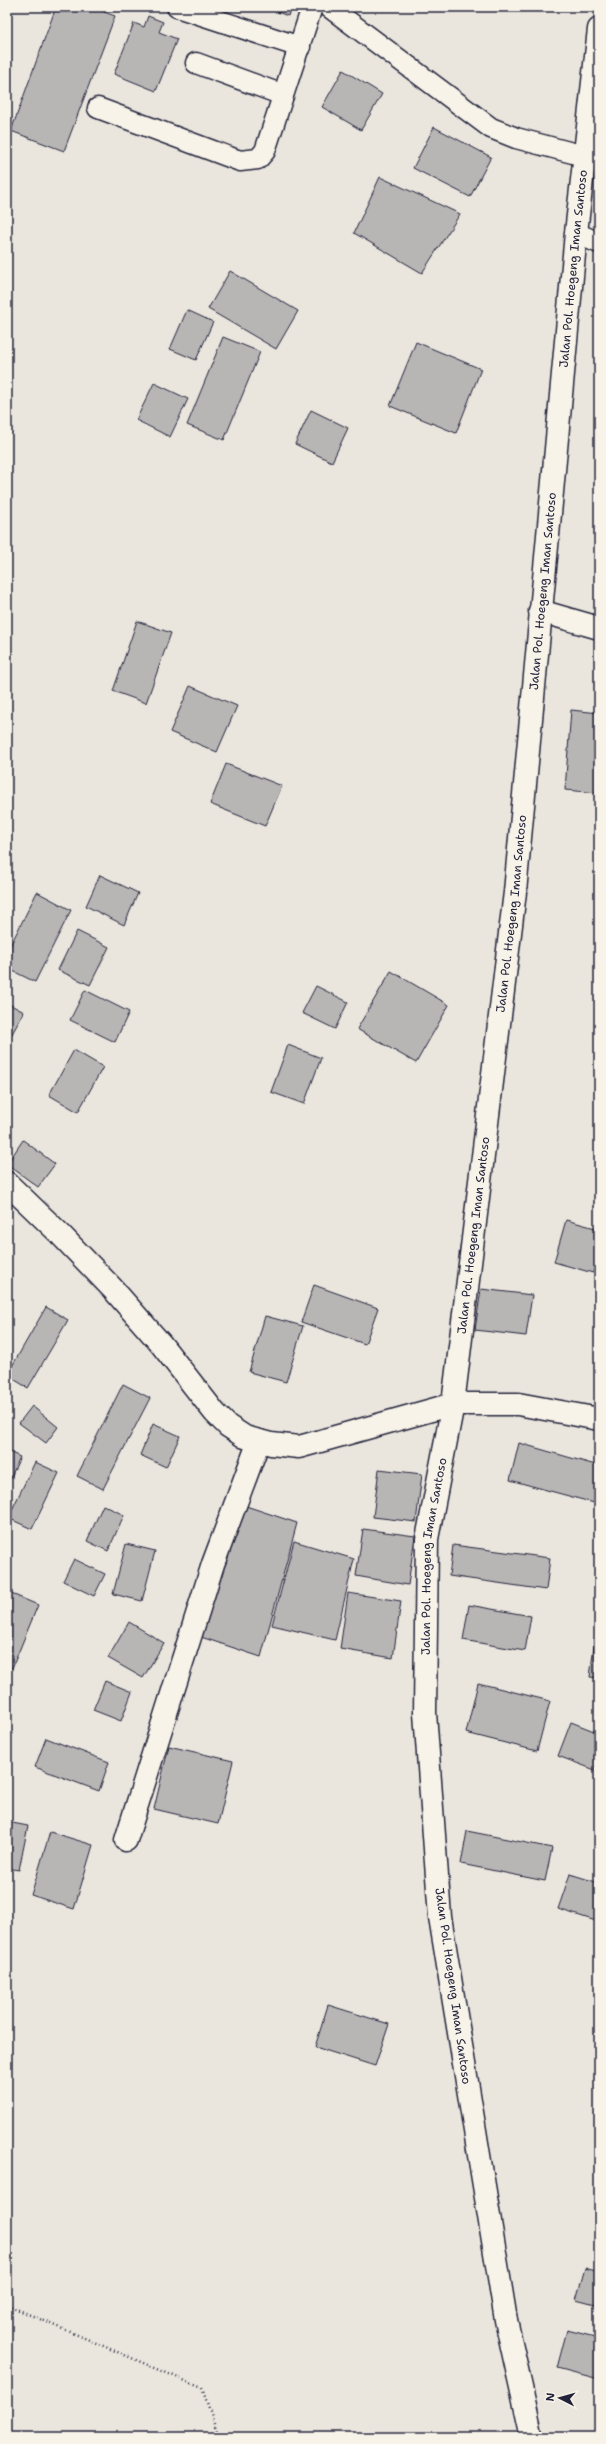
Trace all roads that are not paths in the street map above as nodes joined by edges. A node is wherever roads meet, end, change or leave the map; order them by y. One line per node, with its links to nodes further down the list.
1 (177, 7): 5 (lane)
2 (312, 7): 5 (lane)
3 (329, 7): 10 (lane)
4 (599, 28): 7 (street, Jalan Pol. Hoegeng Iman Santoso)
5 (300, 47): 8 (lane)
6 (196, 63): 8 (lane)
7 (596, 87): 10 (street, Jalan Pol. Hoegeng Iman Santoso)
8 (283, 94): 9 (lane)
9 (98, 108)
10 (584, 156): 11 (street, Jalan Pol. Hoegeng Iman Santoso)
11 (576, 233): 12 (lane); 13 (street, Jalan Pol. Hoegeng Iman Santoso)
12 (599, 243)
13 (540, 611): 14 (street); 16 (street, Jalan Pol. Hoegeng Iman Santoso)
14 (599, 628)
15 (7, 1183): 18 (street)
16 (453, 1404): 17 (street); 18 (street); 20 (street, Jalan Pol. Hoegeng Iman Santoso)
17 (599, 1419)
18 (259, 1441): 19 (street)
19 (126, 1840)
20 (532, 2437)

